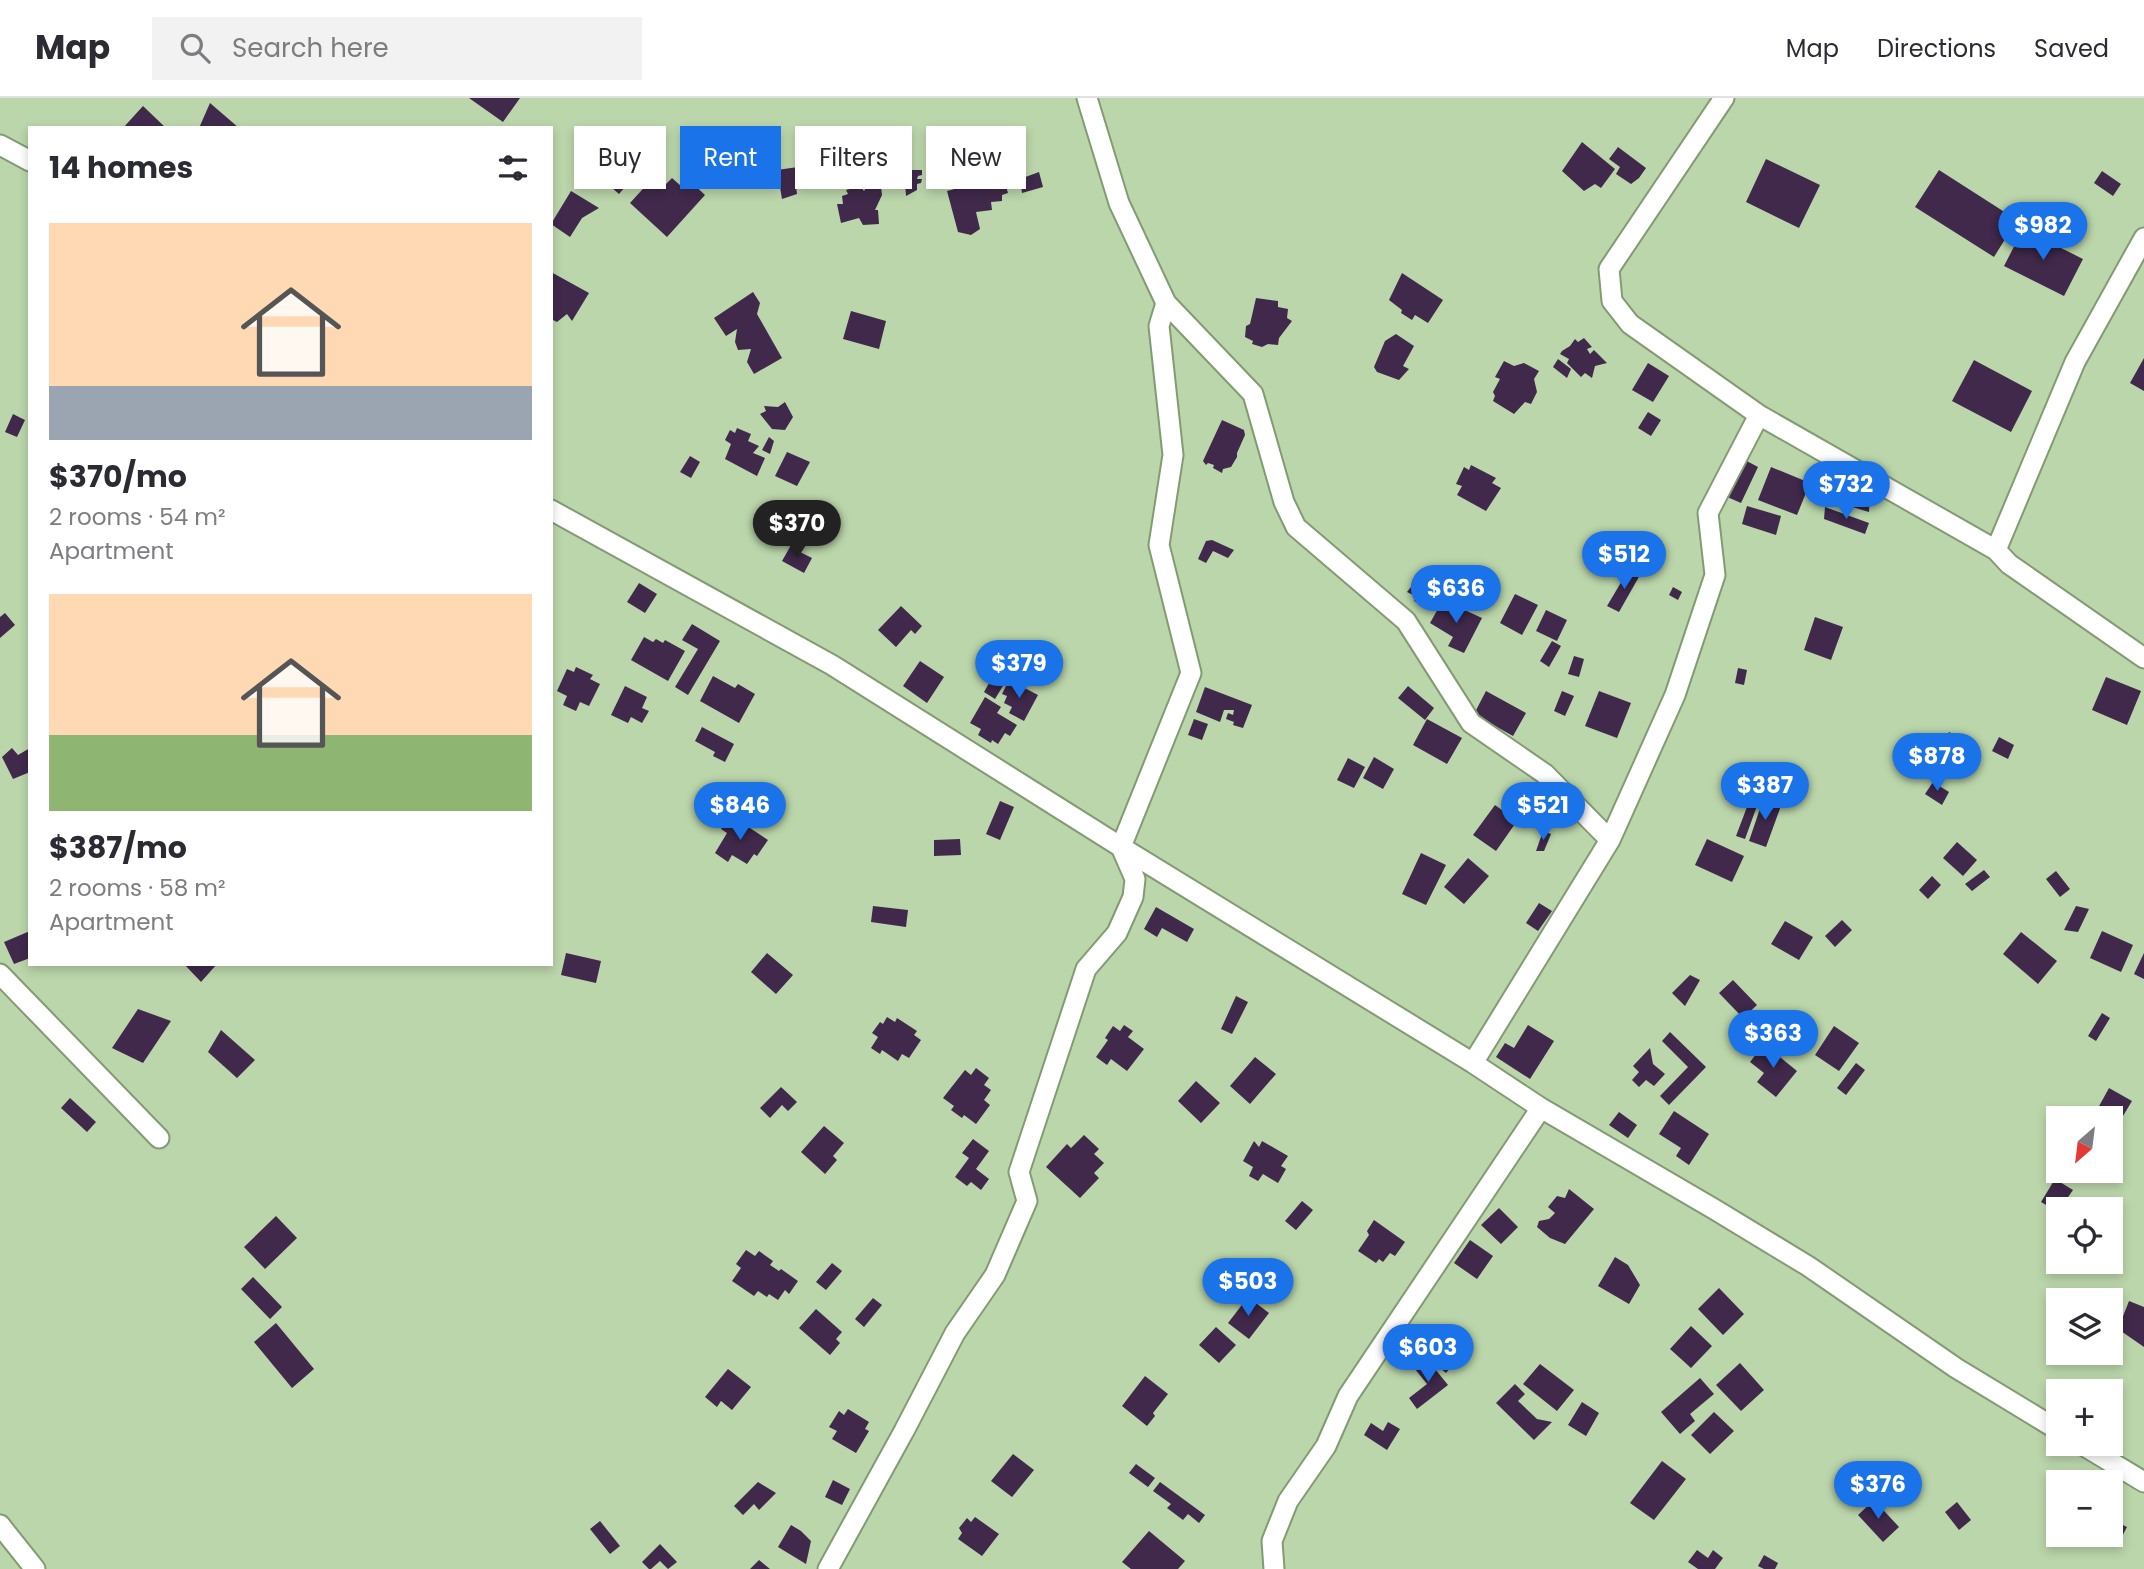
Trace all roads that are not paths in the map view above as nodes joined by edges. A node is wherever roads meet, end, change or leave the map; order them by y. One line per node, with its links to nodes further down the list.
1 (1087, 98): 6 (street)
2 (1722, 99): 7 (street)
3 (0, 145): 4 (street)
4 (28, 161)
5 (2144, 238): 9 (street)
6 (1166, 303): 11 (street); 12 (street)
7 (1759, 415): 9 (street); 11 (street)
8 (553, 511): 12 (street)
9 (1996, 550): 10 (street)
10 (2144, 658)
11 (1610, 840): 14 (street)
12 (1121, 847): 14 (street); 22 (street)
13 (0, 974): 16 (street)
14 (1473, 1063): 15 (street)
15 (1541, 1108): 17 (street); 23 (street)
16 (159, 1138)
17 (2046, 1423)
18 (2101, 1456): 19 (street)
19 (2144, 1482)
20 (0, 1525): 21 (street)
21 (35, 1569)
22 (828, 1569)
23 (1274, 1569)

